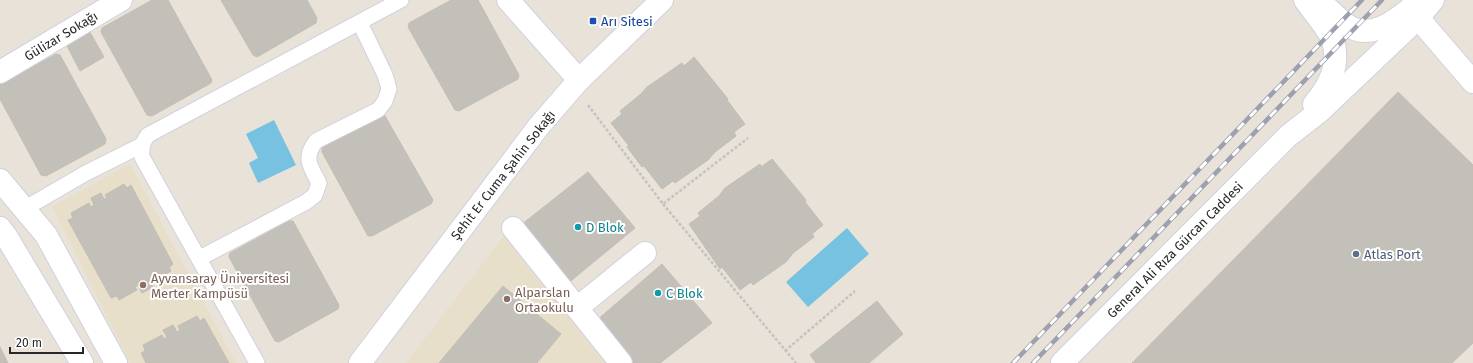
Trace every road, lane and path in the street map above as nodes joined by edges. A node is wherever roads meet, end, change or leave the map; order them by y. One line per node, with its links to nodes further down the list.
1 (121, 0): 9 (main road, Gülizar Sokağı)
2 (401, 0): 8 (lane)
3 (508, 0): 11 (main road)
4 (662, 0): 11 (main road, Şehit Er Cuma Şahin Sokağı)
5 (1433, 0): 7 (main road)
6 (1319, 1): 7 (main road); 12 (main road)
7 (1420, 9): 10 (main road); 12 (main road)
8 (360, 23): 14 (lane); 21 (lane)
9 (0, 72)
10 (1473, 82)
11 (576, 83): 16 (path); 28 (main road, Şehit Er Cuma Şahin Sokağı)
12 (1288, 136): 31 (main road, General Ali Rıza Gürcan Caddesi)
13 (748, 138): 16 (path)
14 (142, 145): 17 (lane); 21 (lane)
15 (0, 180): 17 (main road)
16 (663, 204): 24 (path)
17 (24, 209): 26 (main road)
18 (0, 228): 25 (main road)
19 (513, 228): 23 (main road)
20 (645, 253): 23 (main road)
21 (200, 258): 27 (lane)
22 (856, 291): 24 (path)
23 (577, 308): 29 (main road)
24 (785, 351): 30 (path)
25 (82, 363)
26 (116, 363)
27 (257, 363)
28 (360, 363)
29 (621, 363)
30 (796, 363)
31 (1062, 363)

